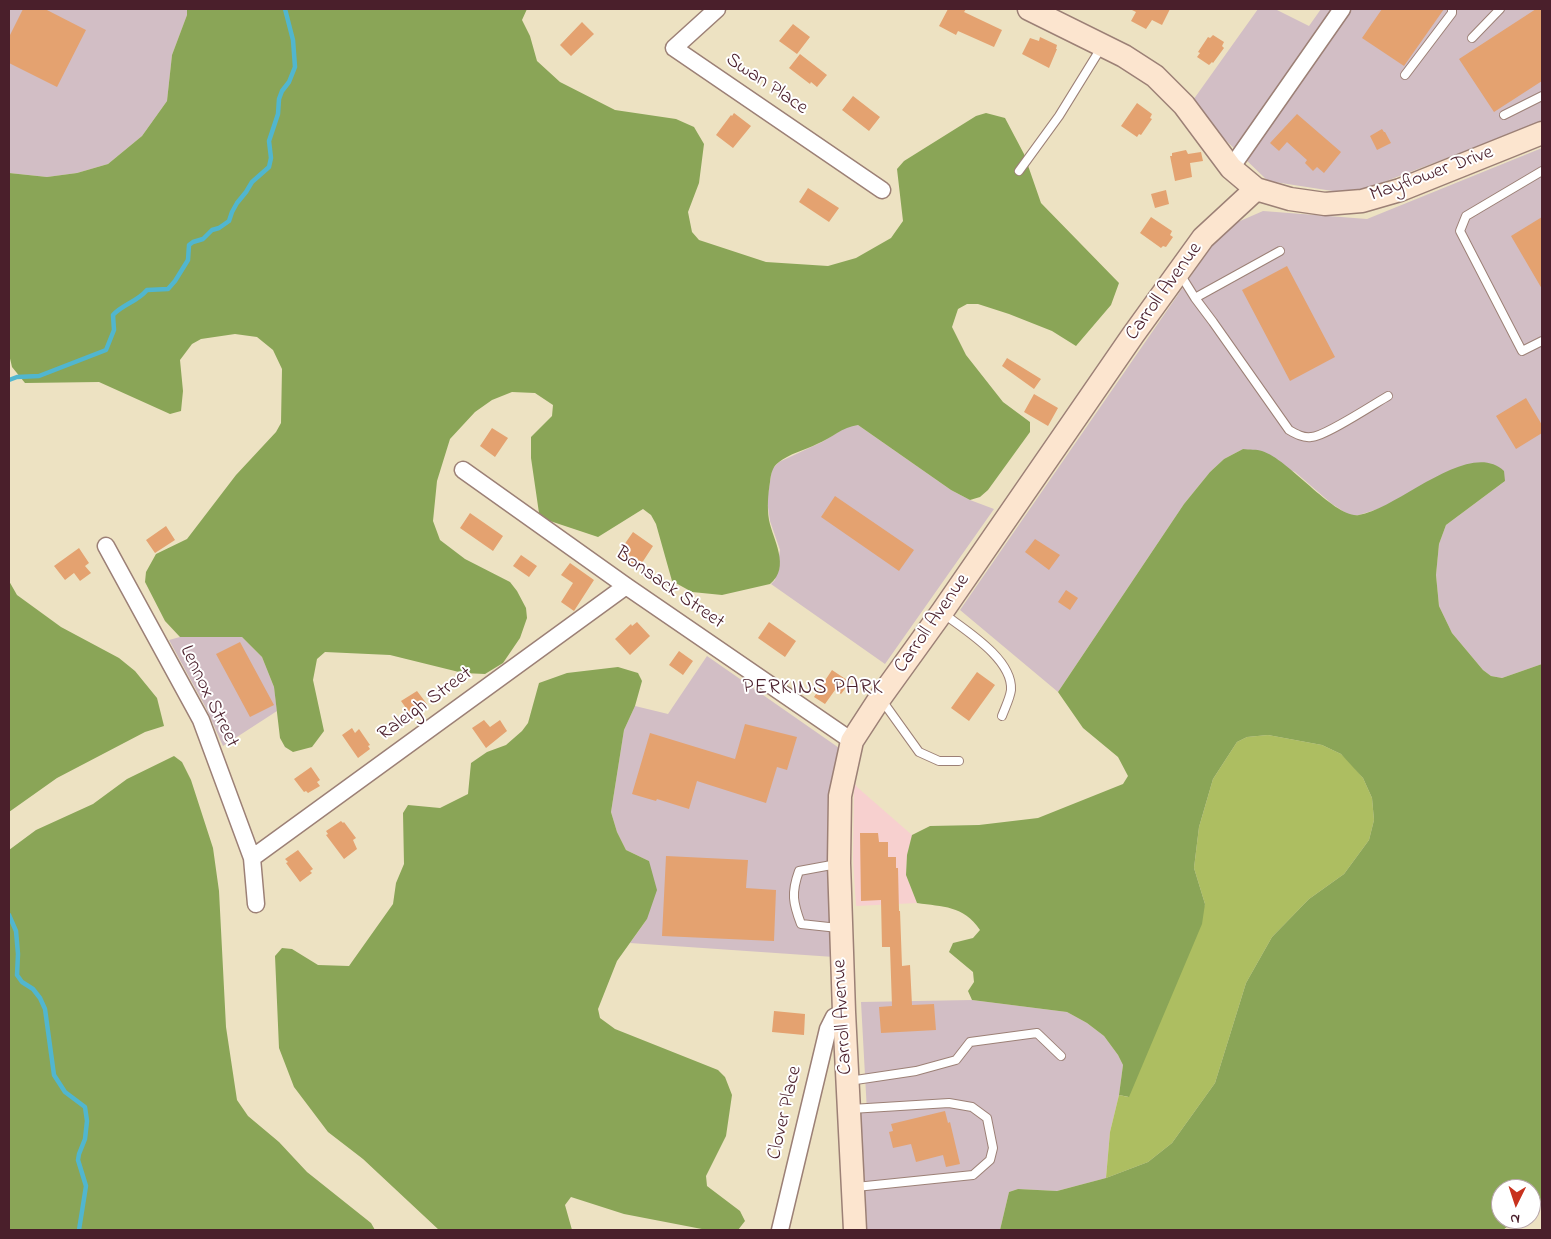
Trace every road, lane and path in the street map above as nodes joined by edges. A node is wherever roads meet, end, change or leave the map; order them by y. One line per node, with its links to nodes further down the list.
1 (717, 9): 16 (street, Swan Place)
2 (1029, 9): 7 (street, Mayflower Drive)
3 (1342, 9): 12 (street)
4 (1452, 9): 8 (lane)
5 (1500, 9): 6 (lane)
6 (1472, 38)
7 (1103, 45): 12 (street, Mayflower Drive); 13 (lane)
8 (1405, 75)
9 (1542, 96): 10 (lane)
10 (1504, 115)
11 (1542, 134): 15 (street, Mayflower Drive)
12 (1230, 168): 15 (street, Mayflower Drive)
13 (1019, 171)
14 (1542, 171): 20 (lane)
15 (1256, 189): 18 (street, Carroll Avenue)
16 (882, 190)
17 (1280, 251): 19 (lane)
18 (1179, 272): 19 (lane); 25 (street, Carroll Avenue)
19 (1195, 298): 21 (lane)
20 (1542, 342)
21 (1388, 396)
22 (463, 470): 24 (street, Bonsack Street)
23 (106, 546): 30 (street, Lennox Street)
24 (626, 586): 28 (street, Bonsack Street); 30 (street, Raleigh Street)
25 (942, 612): 26 (street, Carroll Avenue); 27 (lane)
26 (880, 698): 28 (street, Carroll Avenue); 29 (lane)
27 (1002, 716)
28 (852, 741): 31 (street, Carroll Avenue)
29 (959, 761)
30 (252, 858): 32 (street, Lennox Street)
31 (839, 863): 33 (street, Carroll Avenue); 33 (lane)
32 (256, 904)
33 (840, 928): 34 (street, Carroll Avenue)
34 (844, 1012): 36 (street, Carroll Avenue); 39 (street, Clover Place)
35 (1061, 1056): 36 (lane)
36 (847, 1081): 37 (street, Carroll Avenue)
37 (849, 1109): 38 (street, Carroll Avenue); 38 (lane)
38 (853, 1188): 40 (street, Carroll Avenue)
39 (780, 1230)
40 (855, 1230)

